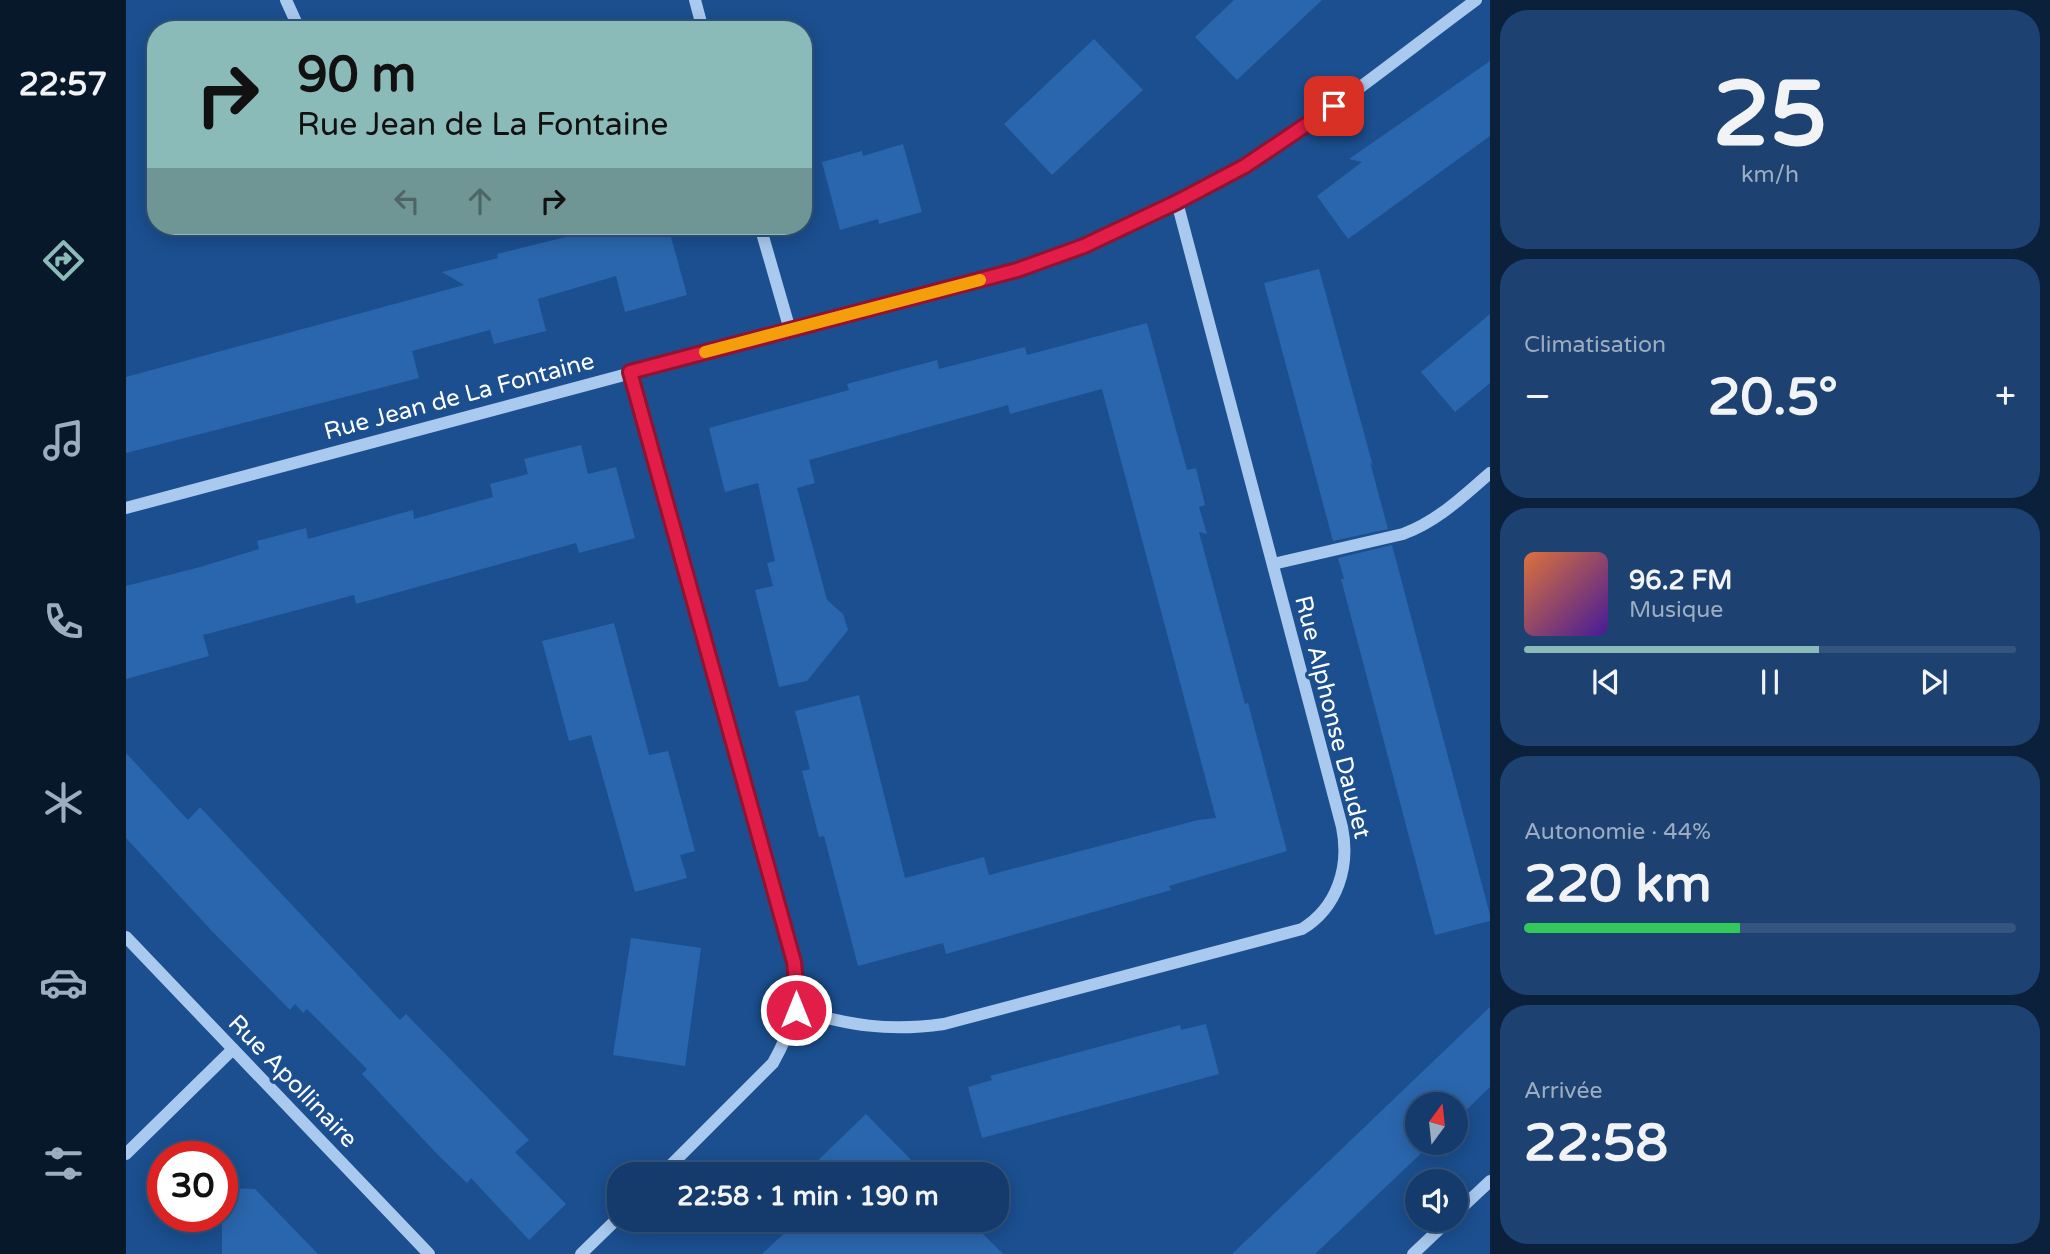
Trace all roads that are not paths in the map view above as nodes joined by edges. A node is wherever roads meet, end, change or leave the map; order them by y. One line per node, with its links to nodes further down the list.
1 (286, 0): 4 (street)
2 (695, 0): 5 (street)
3 (1476, 0): 6 (street, Rue Jean de La Fontaine)
4 (296, 21)
5 (701, 21)
6 (1177, 202): 8 (street, Rue Jean de La Fontaine); 12 (street, Rue Alphonse Daudet)
7 (763, 235): 8 (street)
8 (790, 330): 9 (street, Rue Jean de La Fontaine)
9 (630, 372): 11 (street, Rue Jean de La Fontaine); 14 (street)
10 (1490, 473): 12 (street)
11 (126, 508)
12 (1273, 564): 14 (street, Rue Alphonse Daudet)
13 (126, 937): 15 (street, Rue Apollinaire)
14 (796, 1010): 17 (street)
15 (233, 1049): 16 (street); 22 (street, Rue Apollinaire)
16 (126, 1154)
17 (674, 1162)
18 (1490, 1181): 19 (street)
19 (1468, 1202)
20 (607, 1228): 23 (street)
21 (1436, 1232): 24 (street)
22 (429, 1254)
23 (580, 1254)
24 (1413, 1254)

